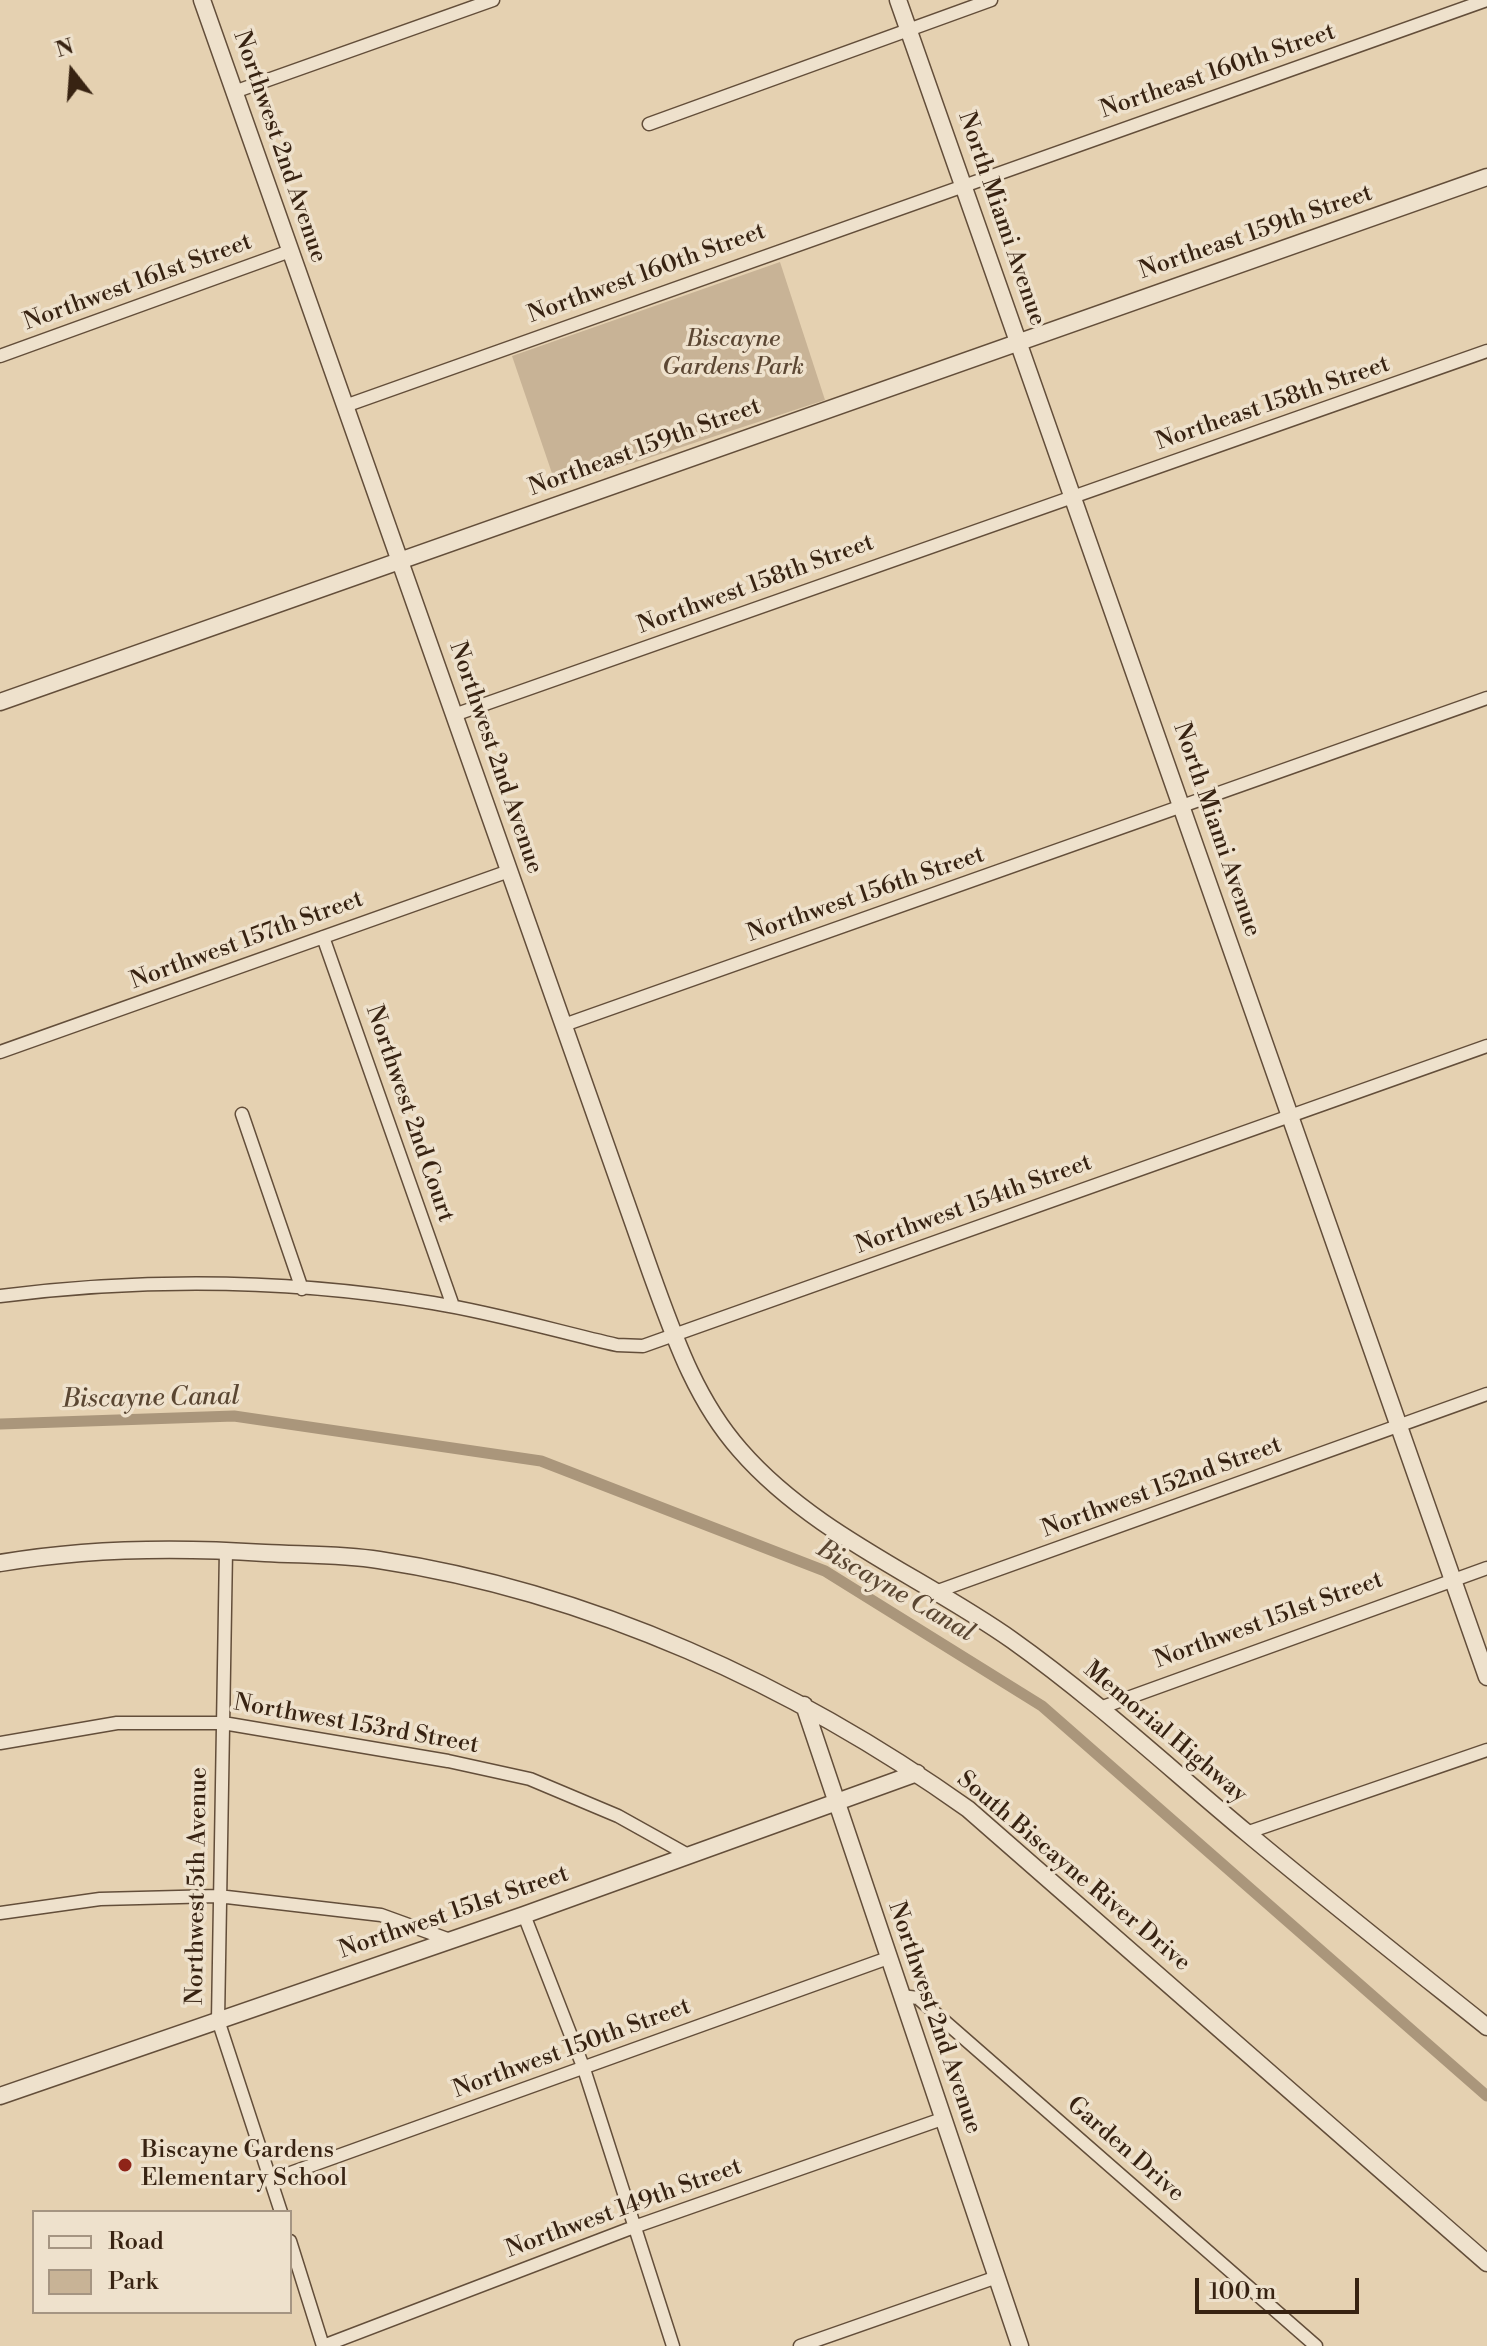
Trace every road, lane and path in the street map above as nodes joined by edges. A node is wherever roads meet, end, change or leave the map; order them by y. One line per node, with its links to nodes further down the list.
1 (202, 0): 7 (street, Northwest 2nd Avenue)
2 (493, 0): 7 (street)
3 (898, 0): 6 (street, North Miami Avenue)
4 (991, 0): 6 (street)
5 (1487, 0): 10 (street, Northeast 160th Street)
6 (909, 29): 8 (street); 10 (street, North Miami Avenue)
7 (234, 92): 11 (street, Northwest 2nd Avenue)
8 (649, 124)
9 (1487, 177): 12 (street, Northeast 159th Street)
10 (964, 185): 12 (street, North Miami Avenue); 15 (street, Northwest 160th Street)
11 (290, 251): 14 (street, Northwest 161st Street); 15 (street, Northwest 2nd Avenue)
12 (1019, 341): 16 (street, North Miami Avenue); 17 (street, Northeast 159th Street)
13 (1487, 351): 16 (street, Northeast 158th Street)
14 (0, 356)
15 (345, 406): 17 (street, Northwest 2nd Avenue)
16 (1073, 496): 20 (street, Northwest 158th Street); 21 (street, North Miami Avenue)
17 (400, 561): 19 (street, Northeast 159th Street); 20 (street, Northwest 2nd Avenue)
18 (1487, 698): 21 (street, Northwest 156th Street)
19 (0, 702)
20 (454, 715): 22 (street, Northwest 2nd Avenue)
21 (1182, 806): 24 (street, Northwest 156th Street); 28 (street, North Miami Avenue)
22 (509, 871): 23 (street, Northwest 157th Street); 24 (street, Northwest 2nd Avenue)
23 (323, 937): 26 (street, Northwest 157th Street); 31 (street, Northwest 2nd Court)
24 (564, 1025): 32 (street, Northwest 2nd Avenue)
25 (1487, 1046): 28 (street, Northwest 154th Street)
26 (0, 1052)
27 (242, 1114): 29 (street)
28 (1290, 1116): 32 (street, Northwest 154th Street); 34 (street, North Miami Avenue)
29 (302, 1289): 30 (street, Northwest 154th Street); 31 (street, Northwest 154th Street)
30 (0, 1296)
31 (453, 1306): 32 (street, Northwest 154th Street)
32 (674, 1336): 35 (street, Northwest 2nd Avenue)
33 (1487, 1394): 34 (street, Northwest 152nd Street)
34 (1400, 1425): 39 (street, North Miami Avenue); 40 (street, Northwest 152nd Street)
35 (794, 1501): 40 (street, Memorial Highway)
36 (226, 1550): 37 (street, South Biscayne River Drive); 42 (street, South Biscayne River Drive); 44 (street, Northwest 5th Avenue)
37 (0, 1563)
38 (1487, 1568): 39 (street, Northwest 151st Street)
39 (1453, 1580): 41 (street, North Miami Avenue); 43 (street, Northwest 151st Street)
40 (938, 1591): 43 (street, Memorial Highway)
41 (1487, 1677)
42 (804, 1705): 47 (street, South Biscayne River Drive); 48 (street, Northwest 2nd Avenue)
43 (1100, 1708): 49 (street, Memorial Highway)
44 (223, 1723): 45 (street, Northwest 153rd Street); 50 (street, Northwest 153rd Street); 51 (street, Northwest 5th Avenue)
45 (0, 1743)
46 (1487, 1750): 49 (street)
47 (917, 1773): 48 (street, Northwest 151st Street); 66 (street, South Biscayne River Drive)
48 (836, 1801): 50 (street, Northwest 151st Street); 55 (street, Northwest 2nd Avenue)
49 (1246, 1833): 58 (street, Memorial Highway)
50 (688, 1855): 53 (street, Northwest 151st Street)
51 (218, 1896): 52 (street); 54 (street); 57 (street, Northwest 5th Avenue)
52 (0, 1913)
53 (524, 1915): 54 (street, Northwest 151st Street); 59 (street)
54 (450, 1940): 57 (street, Northwest 151st Street)
55 (888, 1958): 56 (street, Northwest 2nd Avenue); 59 (street, Northwest 150th Street)
56 (901, 1996): 61 (street, Northwest 2nd Avenue); 68 (street, Garden Drive)
57 (218, 2020): 60 (street, Northwest 151st Street); 62 (street, Northwest 5th Avenue)
58 (1487, 2027)
59 (584, 2069): 62 (street, Northwest 150th Street); 64 (street)
60 (2, 2096)
61 (942, 2119): 64 (street, Northwest 149th Street); 67 (street, Northwest 2nd Avenue)
62 (271, 2180): 63 (street, Northwest 5th Avenue)
63 (280, 2210)
64 (634, 2227): 69 (street, Northwest 149th Street); 70 (street)
65 (292, 2247): 69 (street)
66 (1487, 2263)
67 (997, 2277): 71 (street); 72 (street, Northwest 2nd Avenue)
68 (1309, 2345)
69 (323, 2346)
70 (673, 2346)
71 (800, 2346)
72 (1020, 2346)

